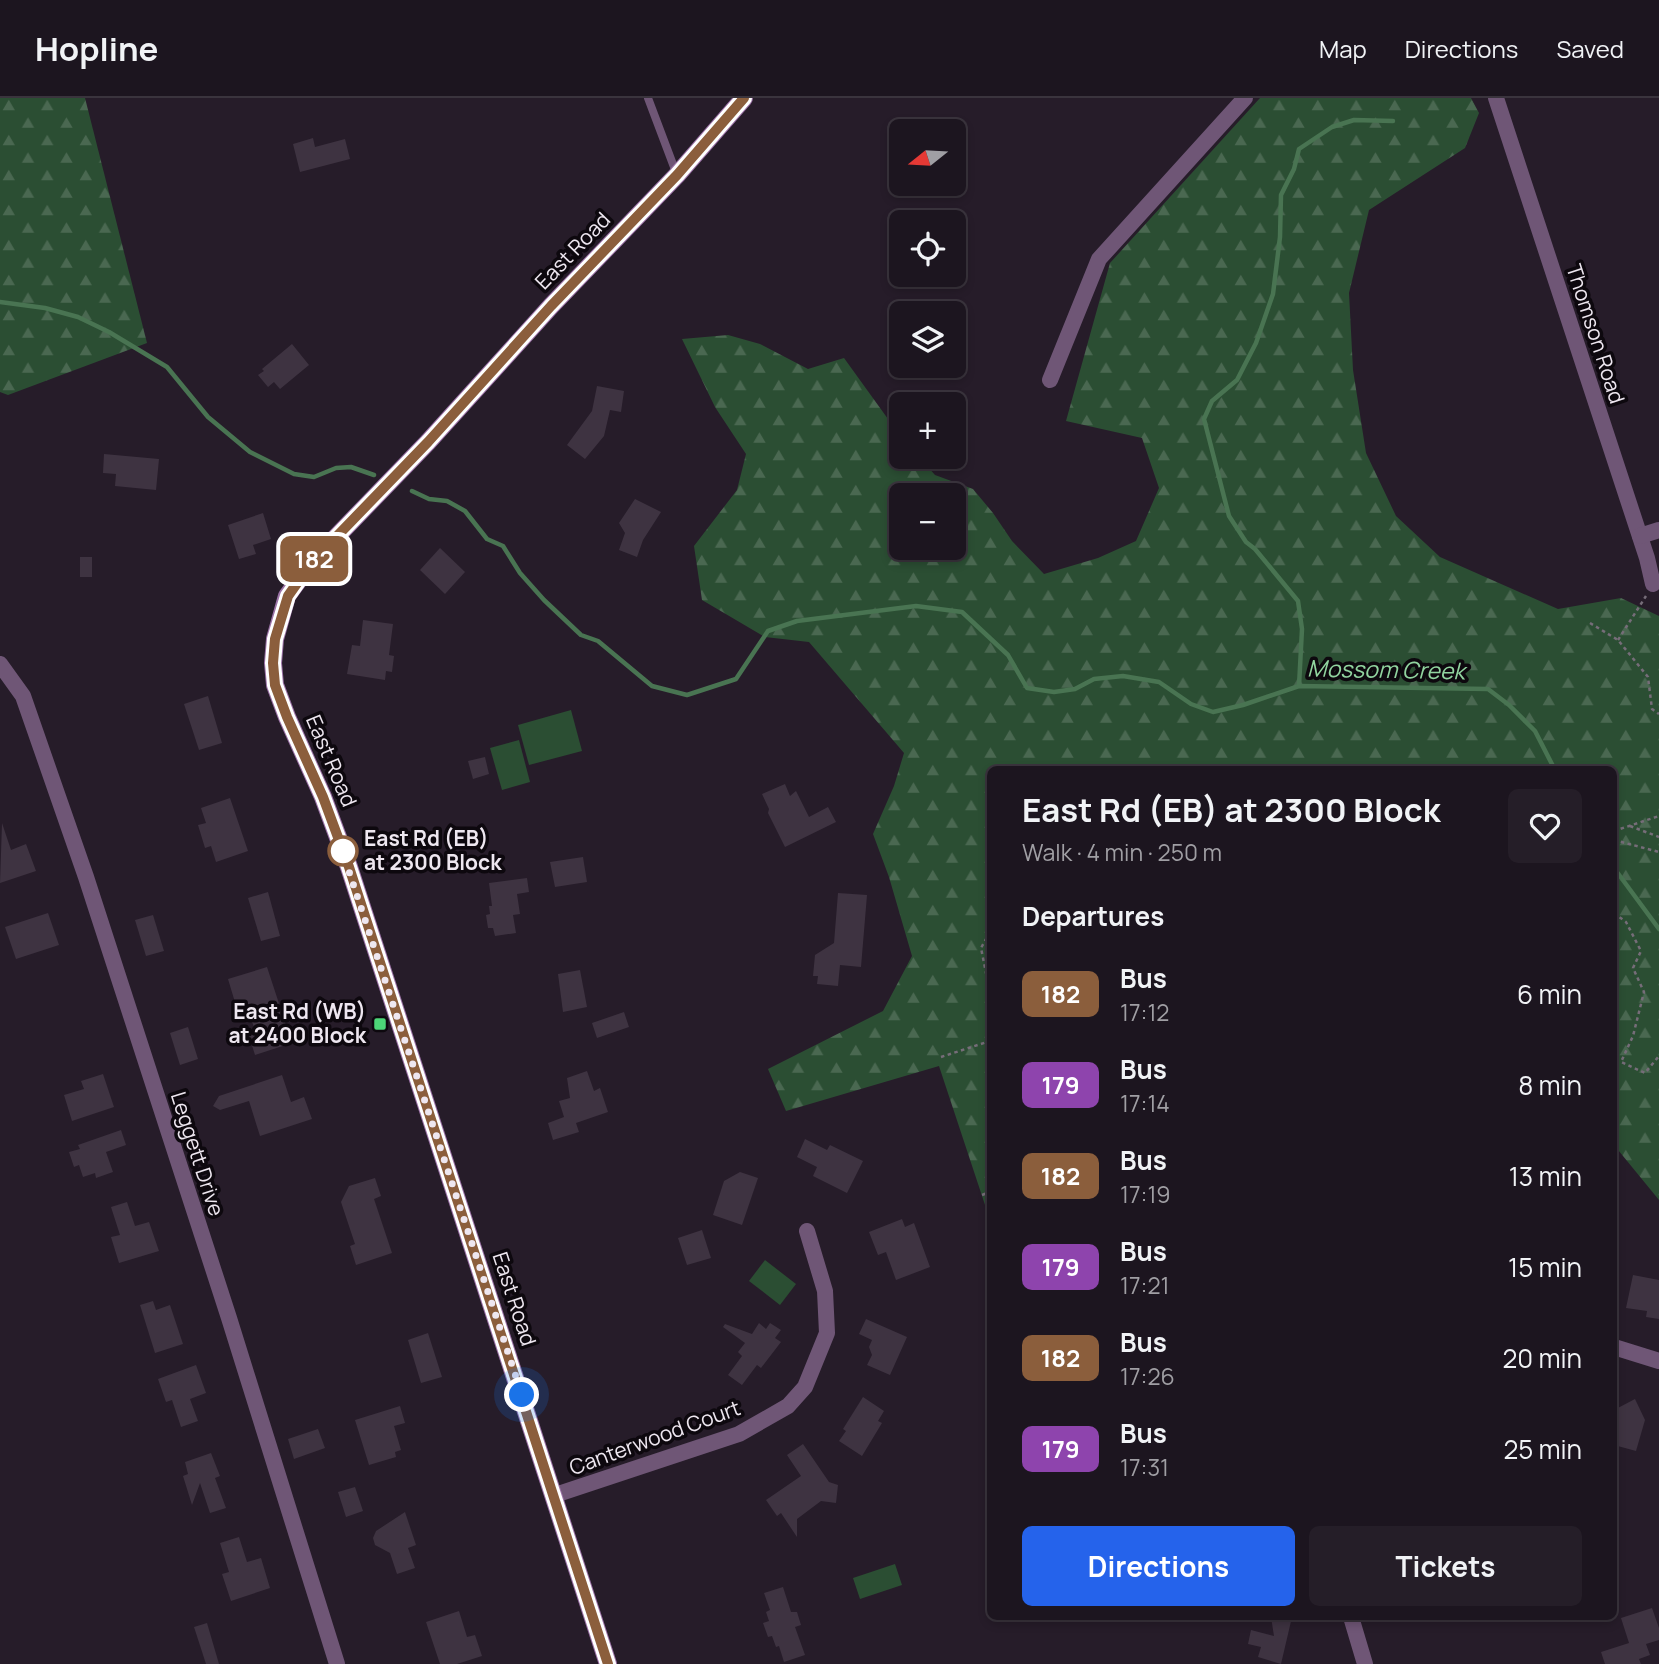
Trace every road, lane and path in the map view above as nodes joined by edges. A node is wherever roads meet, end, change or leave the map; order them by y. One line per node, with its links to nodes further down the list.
1 (648, 98): 5 (lane)
2 (744, 98): 5 (main road, East Road)
3 (1245, 98): 6 (street)
4 (1496, 98): 8 (street, Thomson Road)
5 (677, 175): 31 (main road, East Road)
6 (1050, 380)
7 (1659, 530): 8 (street)
8 (1640, 536): 9 (street, Thomson Road)
9 (1653, 584): 11 (path)
10 (1590, 623): 11 (path)
11 (1618, 640): 13 (path)
12 (0, 664): 33 (street, Leggett Drive)
13 (1659, 714)
14 (1659, 816): 15 (path)
15 (1630, 825): 16 (path); 17 (path)
16 (1617, 830)
17 (1659, 837)
18 (1617, 841): 19 (path)
19 (1659, 852)
20 (1617, 915): 24 (path)
21 (987, 937): 22 (path)
22 (987, 978)
23 (987, 1042): 25 (path)
24 (1659, 1056)
25 (941, 1057)
26 (987, 1193): 27 (path)
27 (982, 1195)
28 (807, 1231): 31 (street, Canterwood Court)
29 (1617, 1348): 30 (street)
30 (1659, 1361)
31 (555, 1495): 34 (main road, East Road)
32 (1352, 1620): 35 (street)
33 (337, 1664)
34 (608, 1664)
35 (1365, 1664)

